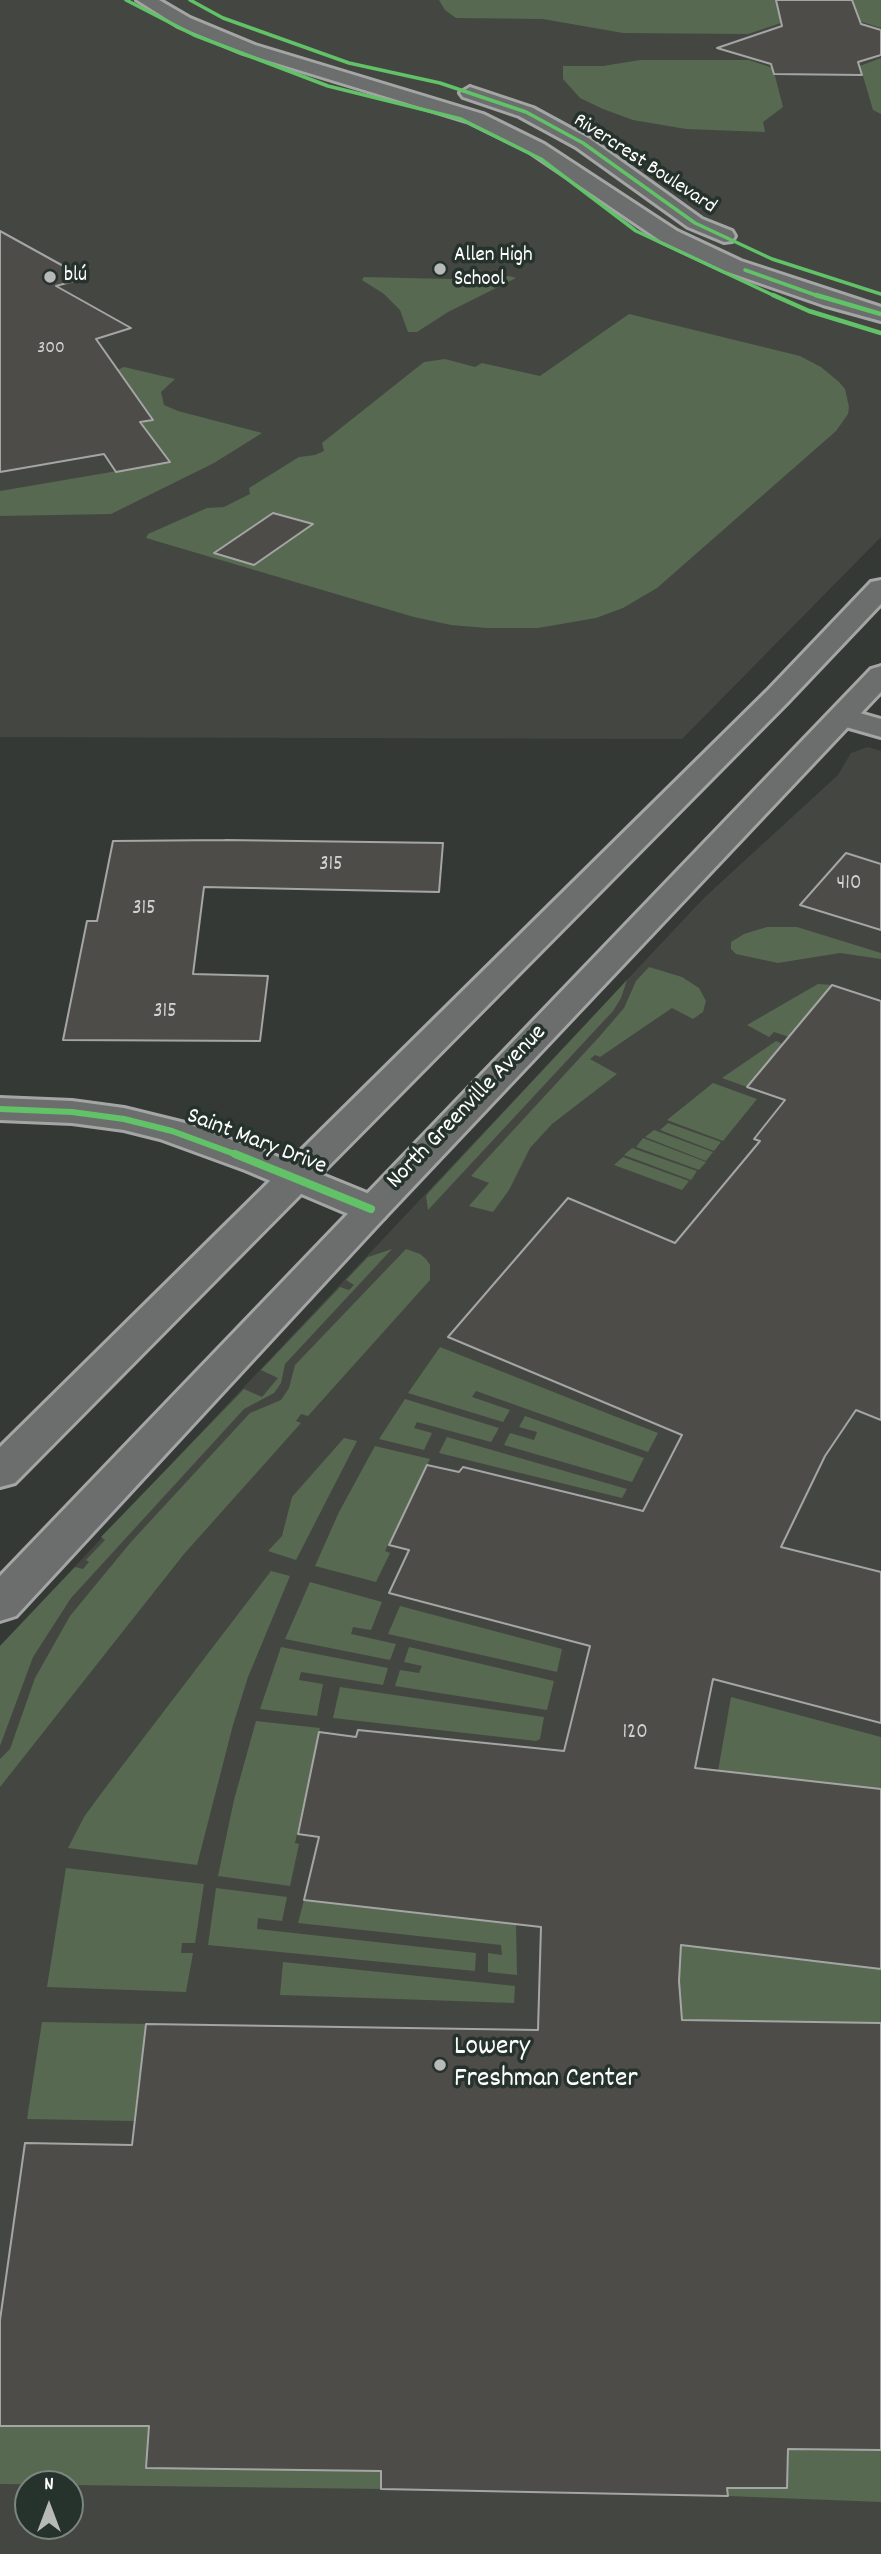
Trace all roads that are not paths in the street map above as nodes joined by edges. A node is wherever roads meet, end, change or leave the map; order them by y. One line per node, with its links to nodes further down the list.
1 (146, 0): 4 (street, Rivercrest Boulevard)
2 (190, 0): 3 (street, Rivercrest Boulevard)
3 (881, 294)
4 (881, 314)
5 (881, 588): 7 (street, North Greenville Avenue)
6 (881, 675): 7 (street, North Greenville Avenue)
7 (810, 707): 8 (street); 10 (street, North Greenville Avenue); 11 (street, North Greenville Avenue)
8 (881, 728)
9 (0, 1110): 10 (street, Saint Mary Drive)
10 (294, 1178): 11 (street, Saint Mary Drive); 12 (street, North Greenville Avenue)
11 (371, 1209): 13 (street, North Greenville Avenue)
12 (0, 1472)
13 (0, 1604)

